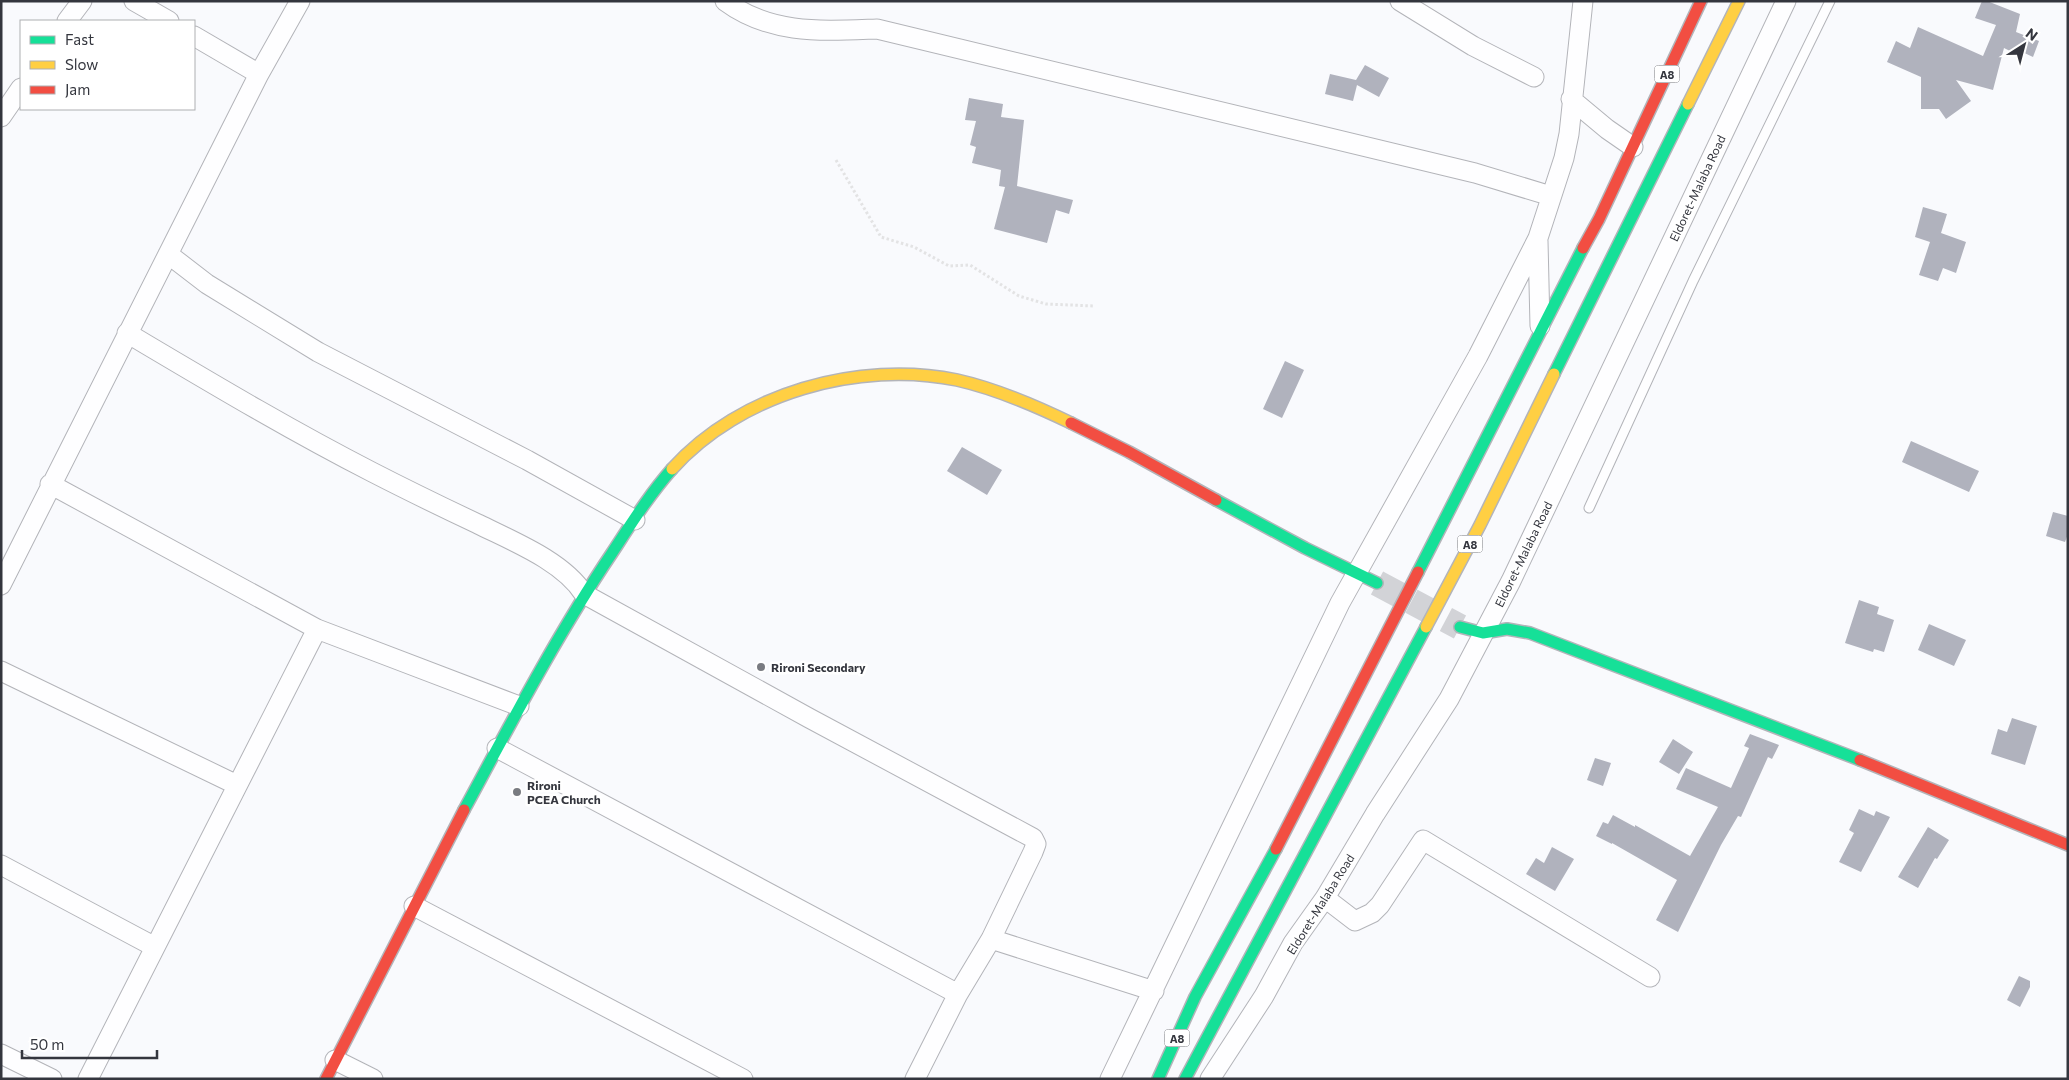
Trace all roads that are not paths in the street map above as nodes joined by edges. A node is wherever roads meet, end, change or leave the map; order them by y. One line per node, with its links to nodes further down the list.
1 (82, 1): 11 (street)
2 (134, 1): 12 (street)
3 (300, 1): 14 (street)
4 (725, 1): 20 (street)
5 (1400, 1): 15 (street)
6 (1583, 1): 17 (street)
7 (1701, 1): 19 (main road, A8)
8 (1739, 1): 58 (main road, A8)
9 (1786, 1): 34 (street, Eldoret-Malaba Road)
10 (1830, 1): 26 (lane)
11 (67, 20)
12 (167, 20)
13 (195, 37): 14 (street)
14 (259, 74): 22 (street)
15 (1534, 77)
16 (20, 89): 18 (street)
17 (1571, 99): 19 (street); 20 (street)
18 (1, 117)
19 (1633, 147): 23 (main road, A8)
20 (1551, 196): 21 (street)
21 (1538, 238): 23 (street); 28 (street)
22 (168, 254): 24 (street); 27 (street)
23 (1540, 330): 57 (main road, A8)
24 (127, 333): 25 (street); 31 (street)
25 (50, 484): 30 (street); 33 (street)
26 (1589, 508)
27 (635, 520): 28 (main road); 31 (main road)
28 (1355, 573): 29 (main road); 46 (street)
29 (1377, 582)
30 (1, 585)
31 (584, 594): 36 (main road); 43 (street)
32 (1460, 627): 34 (main road)
33 (317, 629): 36 (street); 38 (street)
34 (1483, 633): 39 (main road); 41 (street, Eldoret-Malaba Road)
35 (1, 671): 38 (street)
36 (519, 706): 37 (main road)
37 (497, 748): 42 (main road); 47 (street)
38 (237, 785): 44 (street)
39 (2068, 845)
40 (1, 865): 44 (street)
41 (1325, 898): 45 (street); 59 (street, Eldoret-Malaba Road)
42 (414, 906): 49 (main road); 54 (street)
43 (991, 939): 46 (street); 47 (street)
44 (155, 946): 51 (street)
45 (1650, 977)
46 (1154, 991): 56 (street)
47 (958, 994): 55 (street)
48 (1, 1054): 50 (street)
49 (335, 1060): 52 (main road); 53 (street)
50 (52, 1079)
51 (88, 1079)
52 (326, 1079)
53 (372, 1079)
54 (743, 1079)
55 (914, 1079)
56 (1110, 1079)
57 (1158, 1079)
58 (1185, 1079)
59 (1210, 1079)

